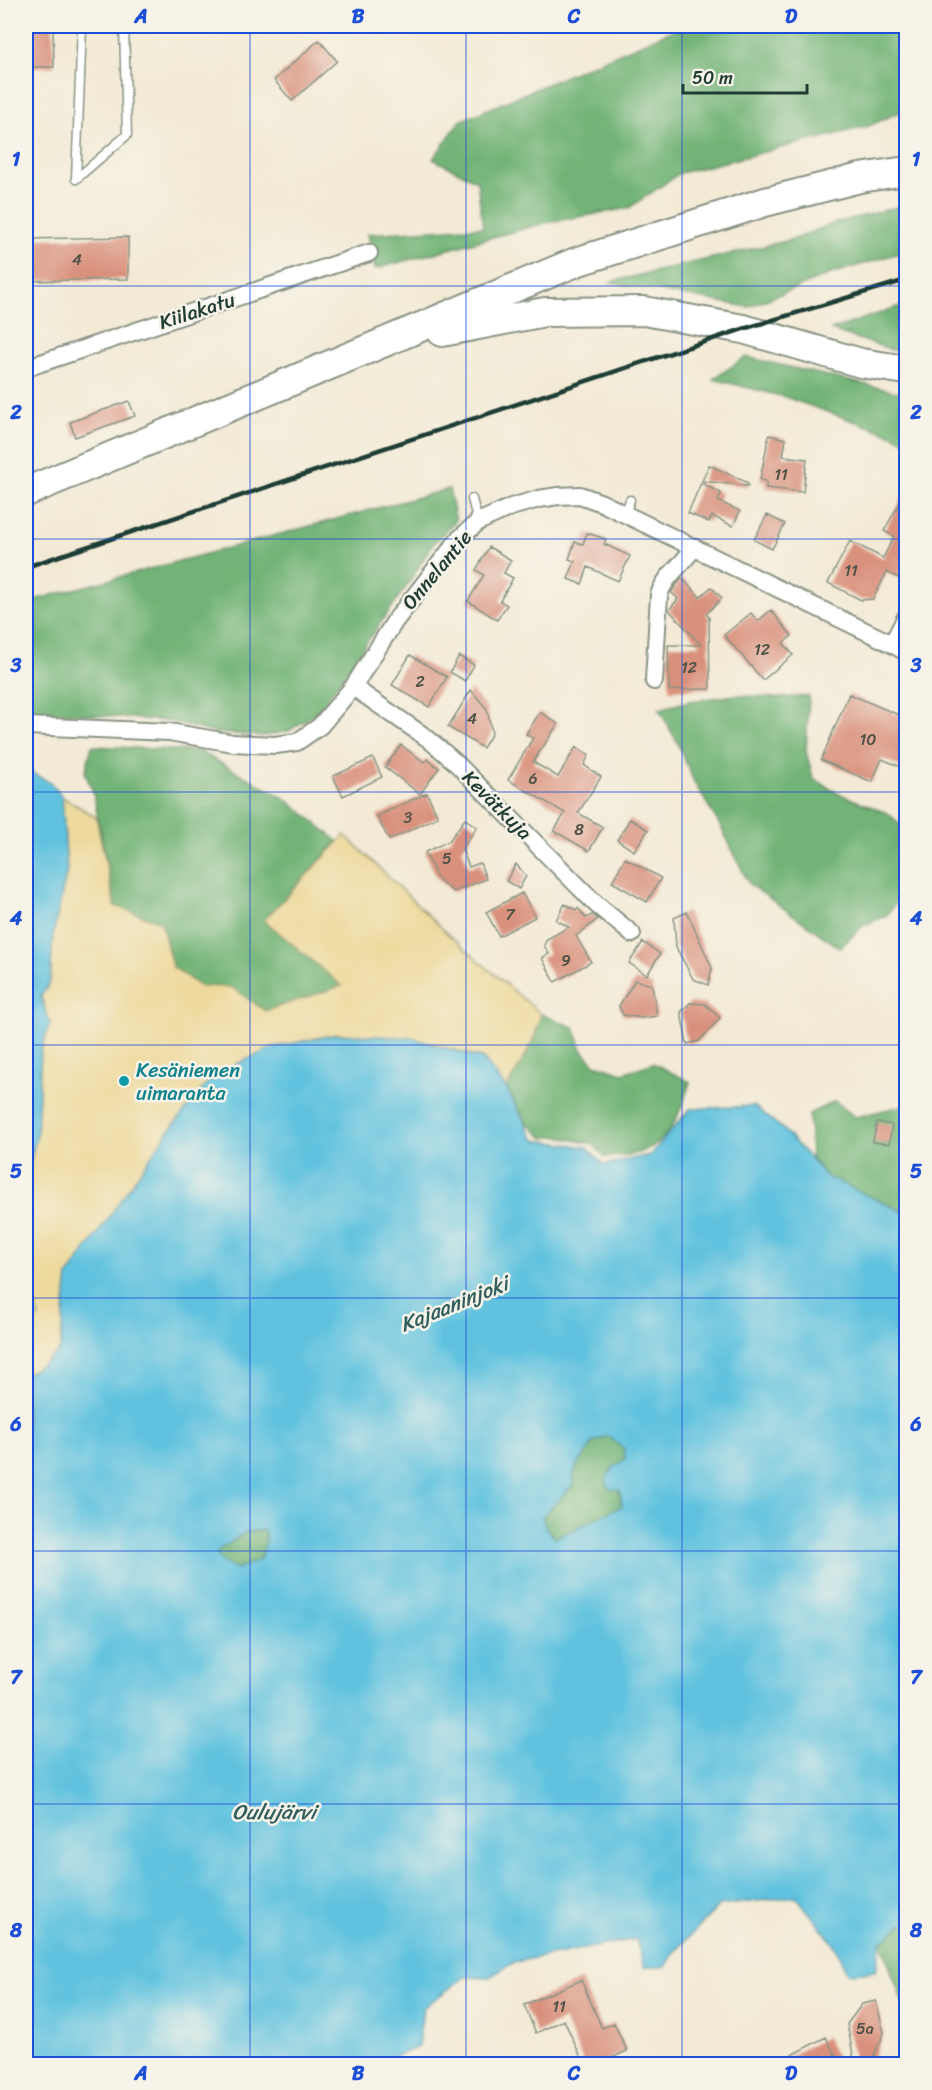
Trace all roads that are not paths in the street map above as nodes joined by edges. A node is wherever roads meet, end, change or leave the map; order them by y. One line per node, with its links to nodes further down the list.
1 (82, 26): 2 (lane)
2 (124, 26)
3 (906, 159): 5 (highway)
4 (906, 171): 5 (highway)
5 (860, 178): 7 (highway)
6 (369, 254): 8 (street, Kiilakatu)
7 (387, 342): 9 (highway); 10 (highway)
8 (26, 368)
9 (906, 370)
10 (26, 492)
11 (471, 499): 12 (lane)
12 (478, 522): 13 (street, Onnelantie); 17 (street, Onnelantie)
13 (694, 547): 15 (street, Onnelantie); 16 (street)
14 (906, 617): 15 (street)
15 (899, 648)
16 (654, 681)
17 (353, 687): 18 (street, Onnelantie); 19 (street, Kevätkuja)
18 (26, 726)
19 (632, 934)

